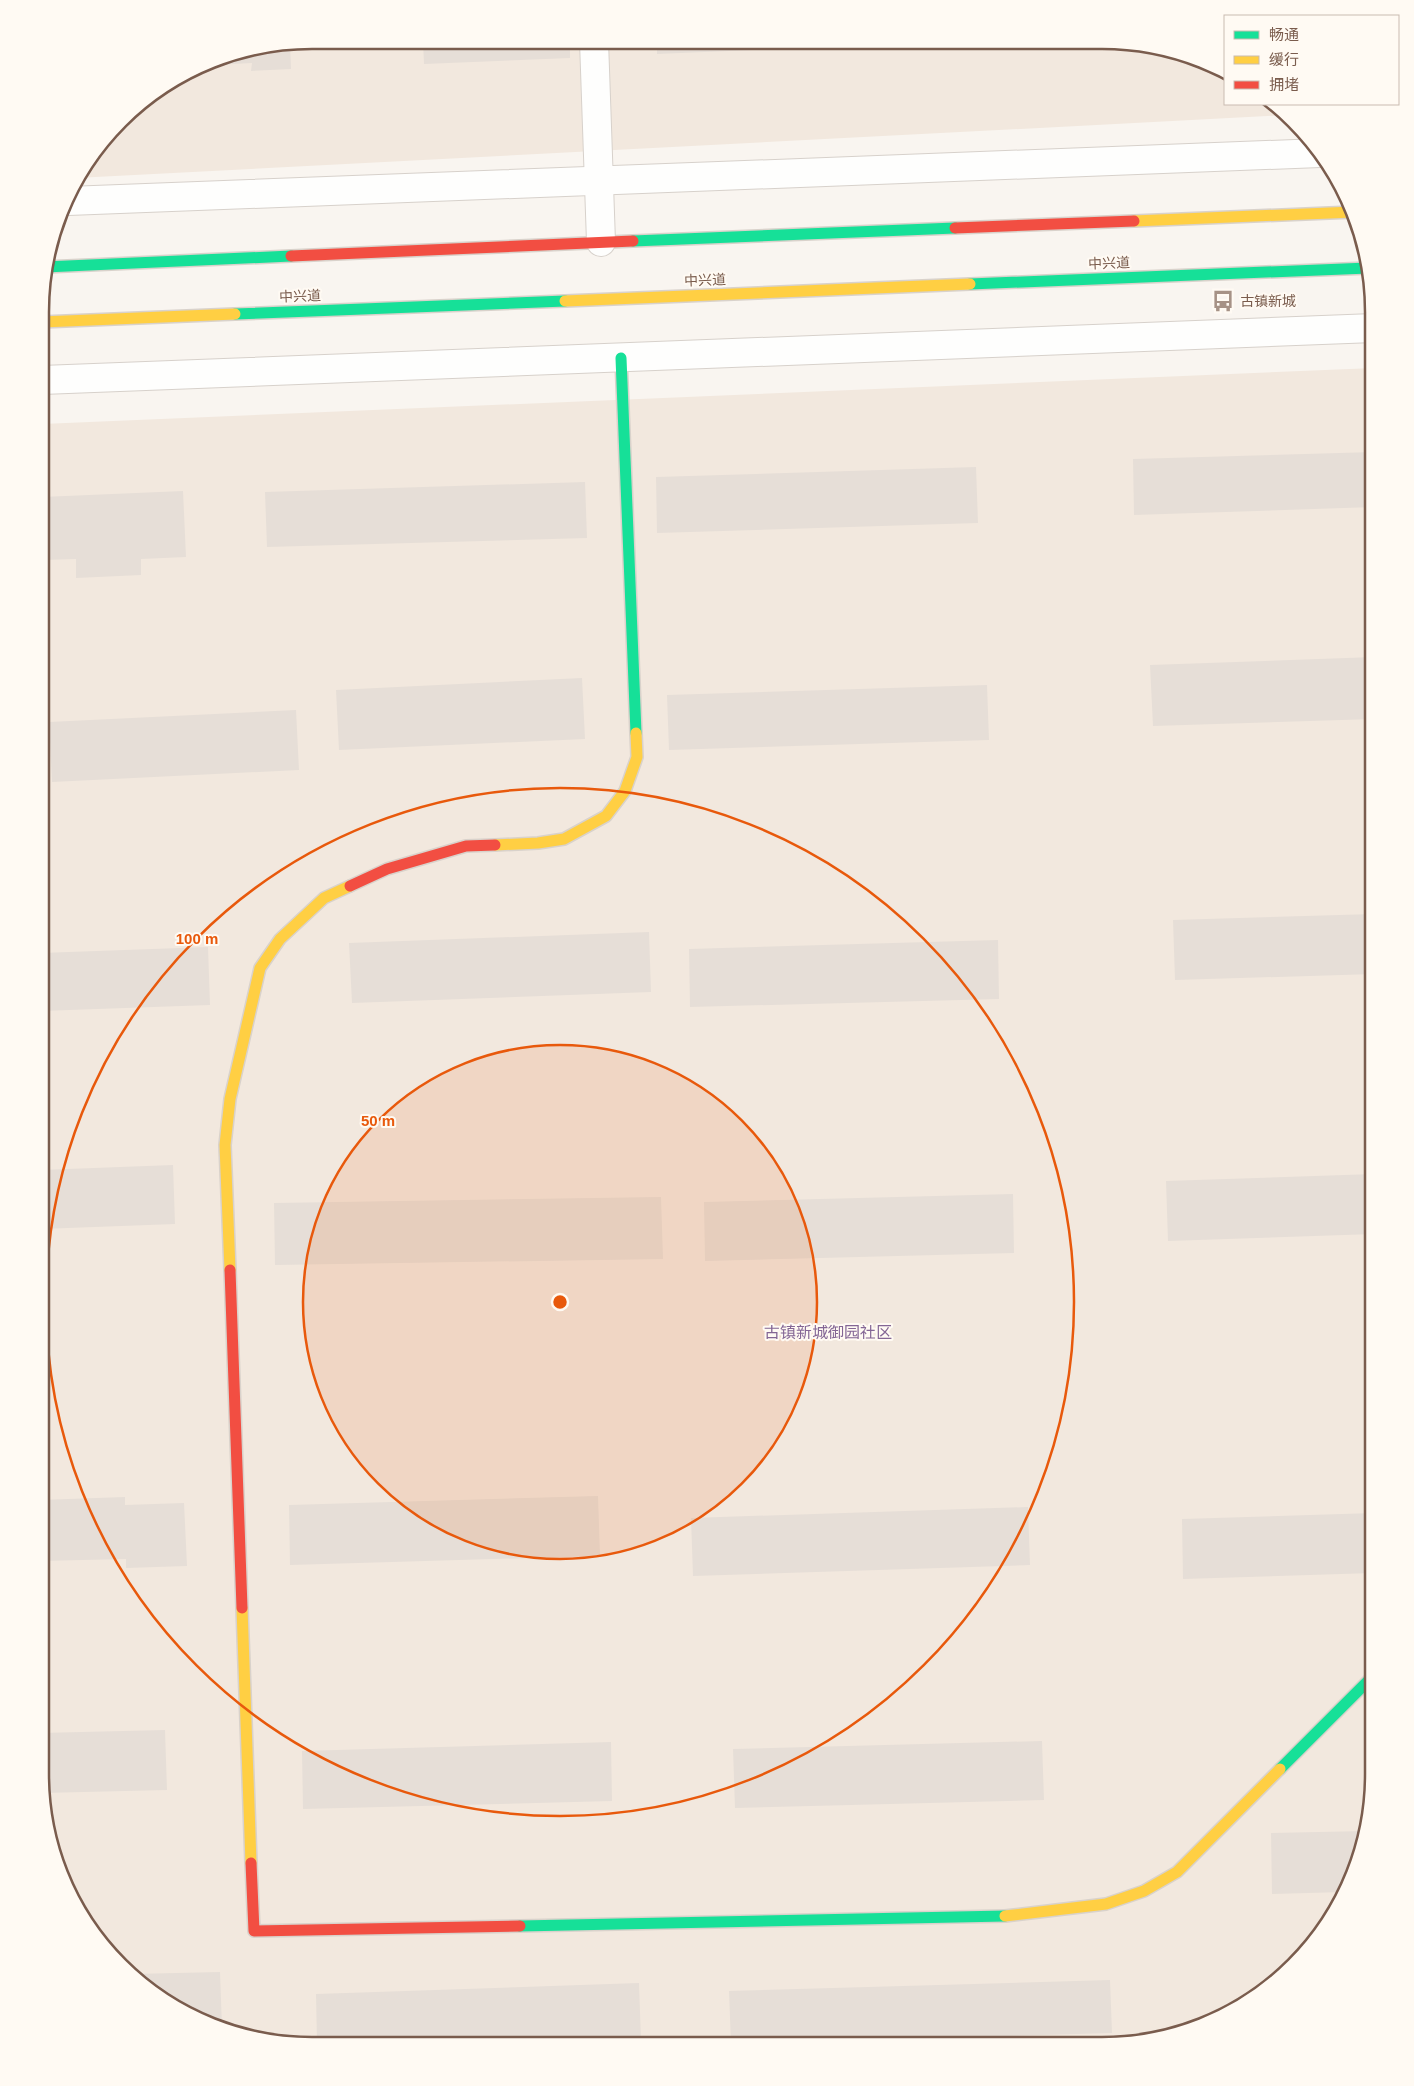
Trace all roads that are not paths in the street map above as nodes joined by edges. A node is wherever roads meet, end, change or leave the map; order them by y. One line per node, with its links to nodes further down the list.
1 (594, 49): 3 (street)
2 (1312, 153): 3 (street)
3 (599, 181): 4 (street); 6 (street)
4 (73, 202)
5 (1345, 212): 6 (street)
6 (601, 242): 7 (street)
7 (53, 268)
8 (1361, 268): 9 (street, 中兴道)
9 (49, 322)
10 (1365, 328): 11 (street)
11 (621, 358): 12 (street); 13 (street)
12 (49, 380)
13 (1365, 1685)

